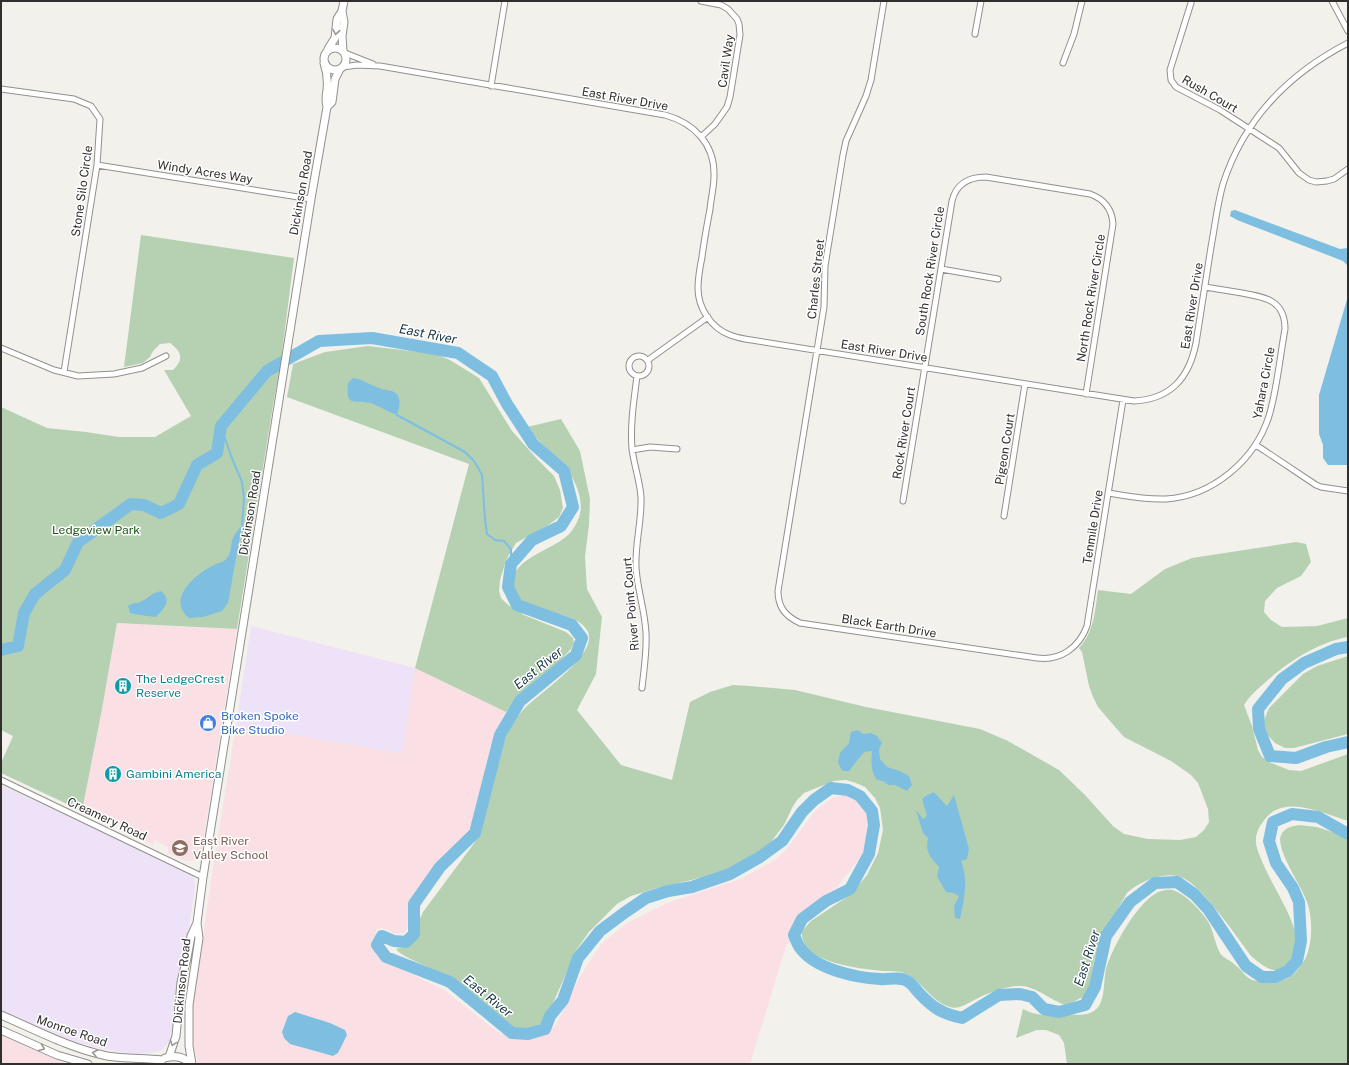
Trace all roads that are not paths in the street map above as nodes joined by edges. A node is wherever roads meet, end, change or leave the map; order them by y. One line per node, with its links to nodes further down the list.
1 (344, 1): 9 (street)
2 (506, 1): 19 (street)
3 (701, 1): 23 (street, Cavil Way)
4 (884, 1): 33 (street, Charles Street)
5 (981, 1): 11 (street)
6 (1082, 1): 16 (street)
7 (1332, 1): 10 (street)
8 (1192, 3): 22 (street, Rush Court)
9 (342, 11): 13 (street, one-way to 13); 14 (street)
10 (1348, 31)
11 (976, 34)
12 (1348, 43): 22 (street, East River Drive)
13 (326, 52): 14 (street); 15 (street)
14 (344, 52): 17 (street, East River Drive); 18 (street)
15 (324, 63): 18 (street); 21 (street, Dickinson Road)
16 (1063, 63)
17 (380, 66): 18 (street, East River Drive); 19 (street, East River Drive)
18 (341, 68): 21 (street, Dickinson Road)
19 (491, 86): 23 (street, East River Drive)
20 (1, 89): 24 (street, Stone Silo Circle)
21 (327, 107): 27 (street, Dickinson Road)
22 (1249, 128): 25 (street, Rush Court); 30 (street, East River Drive)
23 (701, 137): 31 (street, East River Drive)
24 (97, 165): 27 (street, Windy Acres Way); 37 (street, Stone Silo Circle)
25 (1348, 169)
26 (965, 181): 28 (street, South Rock River Circle); 40 (street, North Rock River Circle)
27 (311, 199): 53 (street, Dickinson Road)
28 (941, 269): 29 (street); 36 (street, South Rock River Circle)
29 (998, 279)
30 (1205, 287): 41 (street, East River Drive); 42 (street, Yahara Circle)
31 (708, 317): 33 (street, East River Drive); 35 (street)
32 (1, 348): 37 (street)
33 (817, 350): 36 (street, East River Drive); 49 (street, Charles Street)
34 (166, 356): 37 (street)
35 (648, 360): 38 (street); 38 (street)
36 (925, 368): 39 (street, East River Drive); 47 (street, Rock River Court)
37 (64, 372)
38 (637, 376): 44 (street, River Point Court)
39 (1025, 384): 40 (street, East River Drive); 48 (street, Pigeon Court)
40 (1086, 394): 41 (street, East River Drive)
41 (1123, 400): 46 (street, Tenmile Drive)
42 (1256, 445): 45 (street); 46 (street, Yahara Circle)
43 (677, 449): 44 (street)
44 (632, 450): 51 (street, River Point Court)
45 (1348, 491)
46 (1108, 494): 50 (street, Tenmile Drive)
47 (903, 501)
48 (1004, 516)
49 (786, 539): 50 (street, Black Earth Drive)
50 (1068, 652)
51 (642, 688)
52 (1, 780): 53 (street, Creamery Road)
53 (203, 877): 54 (street, Dickinson Road)
54 (197, 923): 57 (street, Dickinson Road, one-way to 57); 60 (street, Dickinson Road)
55 (1, 1015): 58 (street, Monroe Road, one-way to 55)
56 (1, 1030): 59 (street, Monroe Road, one-way to 59)
57 (169, 1057): 58 (street); 60 (street)
58 (160, 1062)
59 (88, 1064)
60 (192, 1064)

